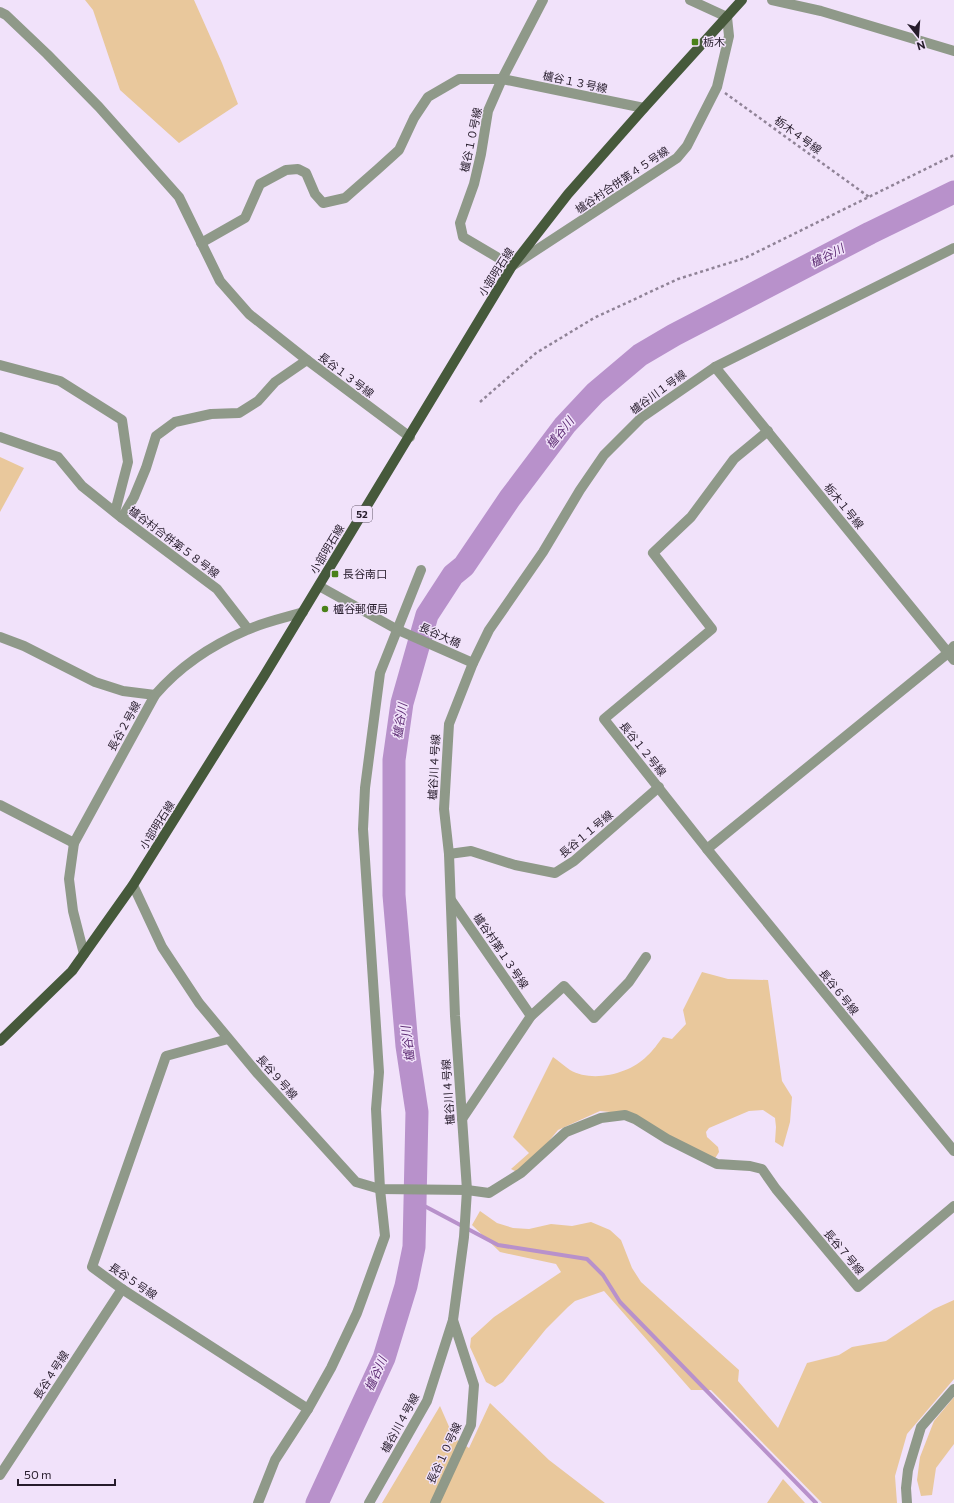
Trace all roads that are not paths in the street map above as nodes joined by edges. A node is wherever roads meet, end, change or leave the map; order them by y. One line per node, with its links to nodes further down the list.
1 (543, 0): 8 (street, 櫨谷１０号線)
2 (690, 0): 6 (street)
3 (742, 0): 6 (main road, 小部明石線 / 52)
4 (772, 0): 7 (street)
5 (0, 12): 10 (street)
6 (727, 17): 9 (main road, 小部明石線 / 52); 12 (street, 櫨谷村合併第４５号線)
7 (954, 51)
8 (502, 79): 9 (street, 櫨谷１３号線); 10 (street, 櫨谷１３号線); 12 (street, 櫨谷１０号線)
9 (644, 108): 12 (main road, 小部明石線 / 52)
10 (201, 243): 13 (street)
11 (954, 248): 15 (street, 櫨谷川１号線)
12 (512, 266): 18 (main road, 小部明石線 / 52)
13 (307, 360): 18 (street, 長谷１３号線); 19 (street, 長谷１３号線)
14 (0, 365): 19 (street, 櫨谷村合併第５８号線)
15 (715, 367): 16 (street, 栃木１号線); 27 (street, 櫨谷川１号線)
16 (768, 431): 26 (street, 栃木１号線); 29 (street, 長谷１２号線)
17 (0, 437): 19 (street, 櫨谷村合併第５８号線)
18 (410, 437): 21 (main road, 小部明石線 / 52)
19 (118, 515): 23 (street, 櫨谷村合併第５８号線)
20 (421, 570): 24 (street)
21 (319, 586): 22 (main road, 小部明石線 / 52); 24 (street, 長谷大橋)
22 (303, 612): 23 (street); 34 (main road, 小部明石線 / 52)
23 (248, 630): 28 (street)
24 (398, 630): 27 (street, 長谷大橋); 44 (street)
25 (0, 637): 28 (street, 長谷２号線)
26 (952, 653): 32 (street)
27 (473, 663): 33 (street, 櫨谷川４号線)
28 (155, 695): 31 (street, 長谷２号線)
29 (659, 787): 32 (street, 長谷１２号線); 33 (street, 長谷１１号線)
30 (0, 806): 31 (street)
31 (74, 843): 36 (street)
32 (707, 849): 42 (street, 長谷６号線)
33 (449, 854): 35 (street, 櫨谷川４号線)
34 (133, 885): 36 (main road, 小部明石線 / 52); 39 (street, 長谷９号線)
35 (451, 900): 38 (street, 櫨谷村第１３号線); 41 (street, 櫨谷川４号線)
36 (84, 954): 40 (main road, 小部明石線 / 52)
37 (646, 957): 38 (street)
38 (530, 1016): 41 (street)
39 (228, 1039): 44 (street, 長谷９号線); 47 (street, 長谷５号線)
40 (0, 1041)
41 (462, 1119): 45 (street, 櫨谷川４号線)
42 (954, 1151)
43 (716, 1164): 45 (street, 長谷９号線); 46 (street, 長谷７号線)
44 (380, 1189): 45 (street, 長谷９号線); 50 (street)
45 (467, 1190): 48 (street, 櫨谷川４号線)
46 (954, 1206)
47 (122, 1289): 50 (street, 長谷５号線); 51 (street, 長谷４号線)
48 (452, 1320): 53 (street, 櫨谷川４号線); 54 (street, 長谷１０号線)
49 (954, 1388): 55 (street)
50 (308, 1409): 52 (street)
51 (0, 1475)
52 (258, 1503)
53 (369, 1503)
54 (435, 1503)
55 (907, 1503)

